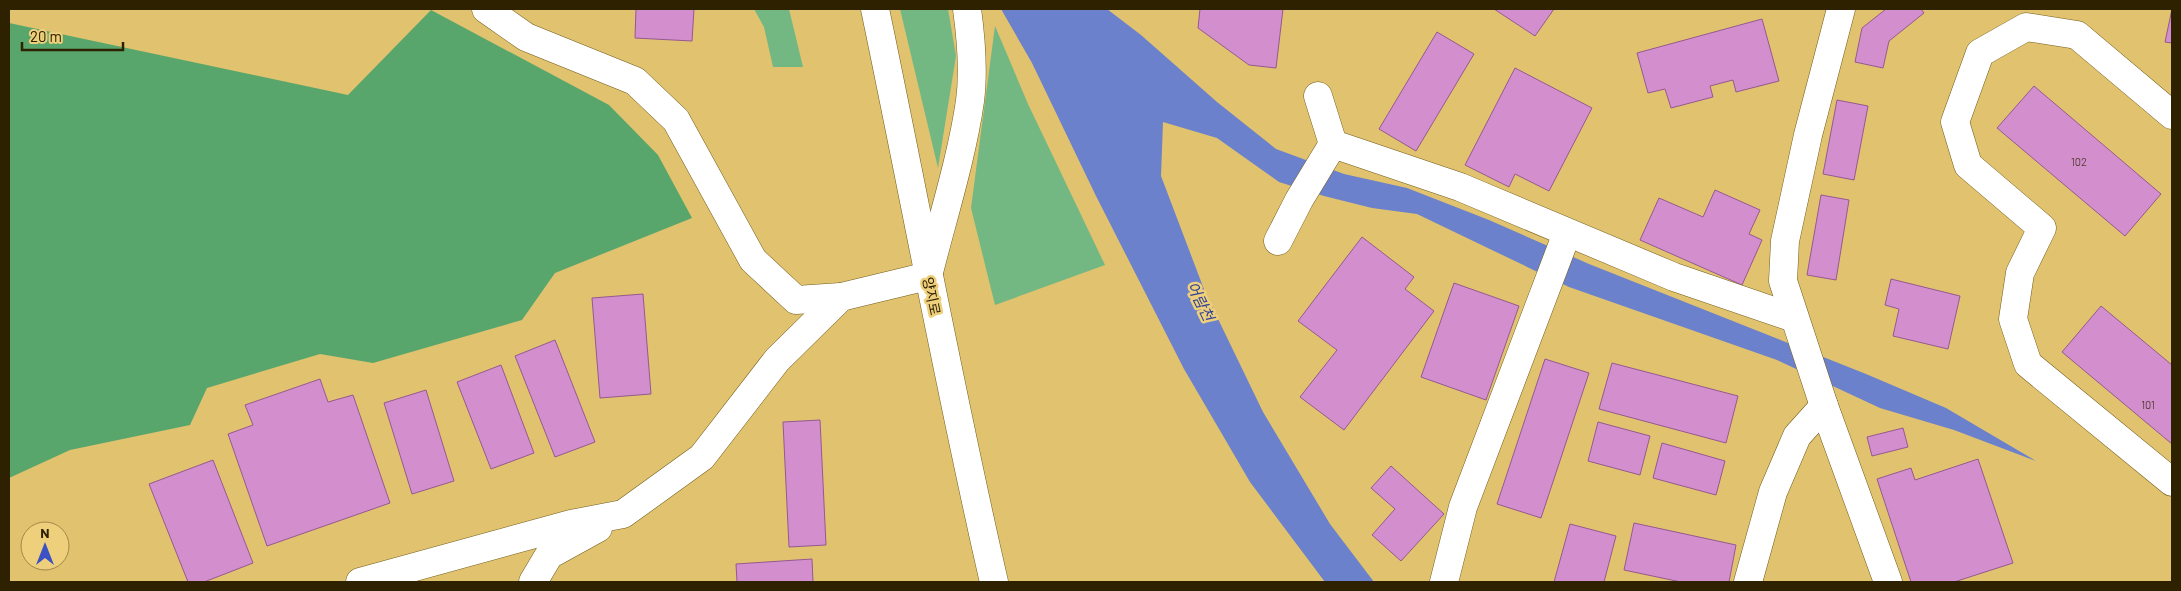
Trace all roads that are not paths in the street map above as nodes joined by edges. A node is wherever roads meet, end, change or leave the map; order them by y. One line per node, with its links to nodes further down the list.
1 (486, 9): 11 (street)
2 (875, 9): 10 (street, 양지로)
3 (966, 9): 10 (street)
4 (1841, 9): 12 (street)
5 (1318, 96): 7 (street)
6 (2172, 115): 14 (street)
7 (1332, 144): 8 (street); 9 (street)
8 (1567, 233): 12 (street); 19 (street)
9 (1278, 241)
10 (928, 276): 11 (street); 18 (street, 양지로)
11 (841, 297): 15 (street)
12 (1794, 318): 13 (street)
13 (1821, 398): 20 (street); 21 (street)
14 (2172, 482)
15 (623, 514): 16 (street); 17 (street)
16 (360, 582)
17 (533, 582)
18 (994, 582)
19 (1444, 582)
20 (1748, 582)
21 (1888, 582)

